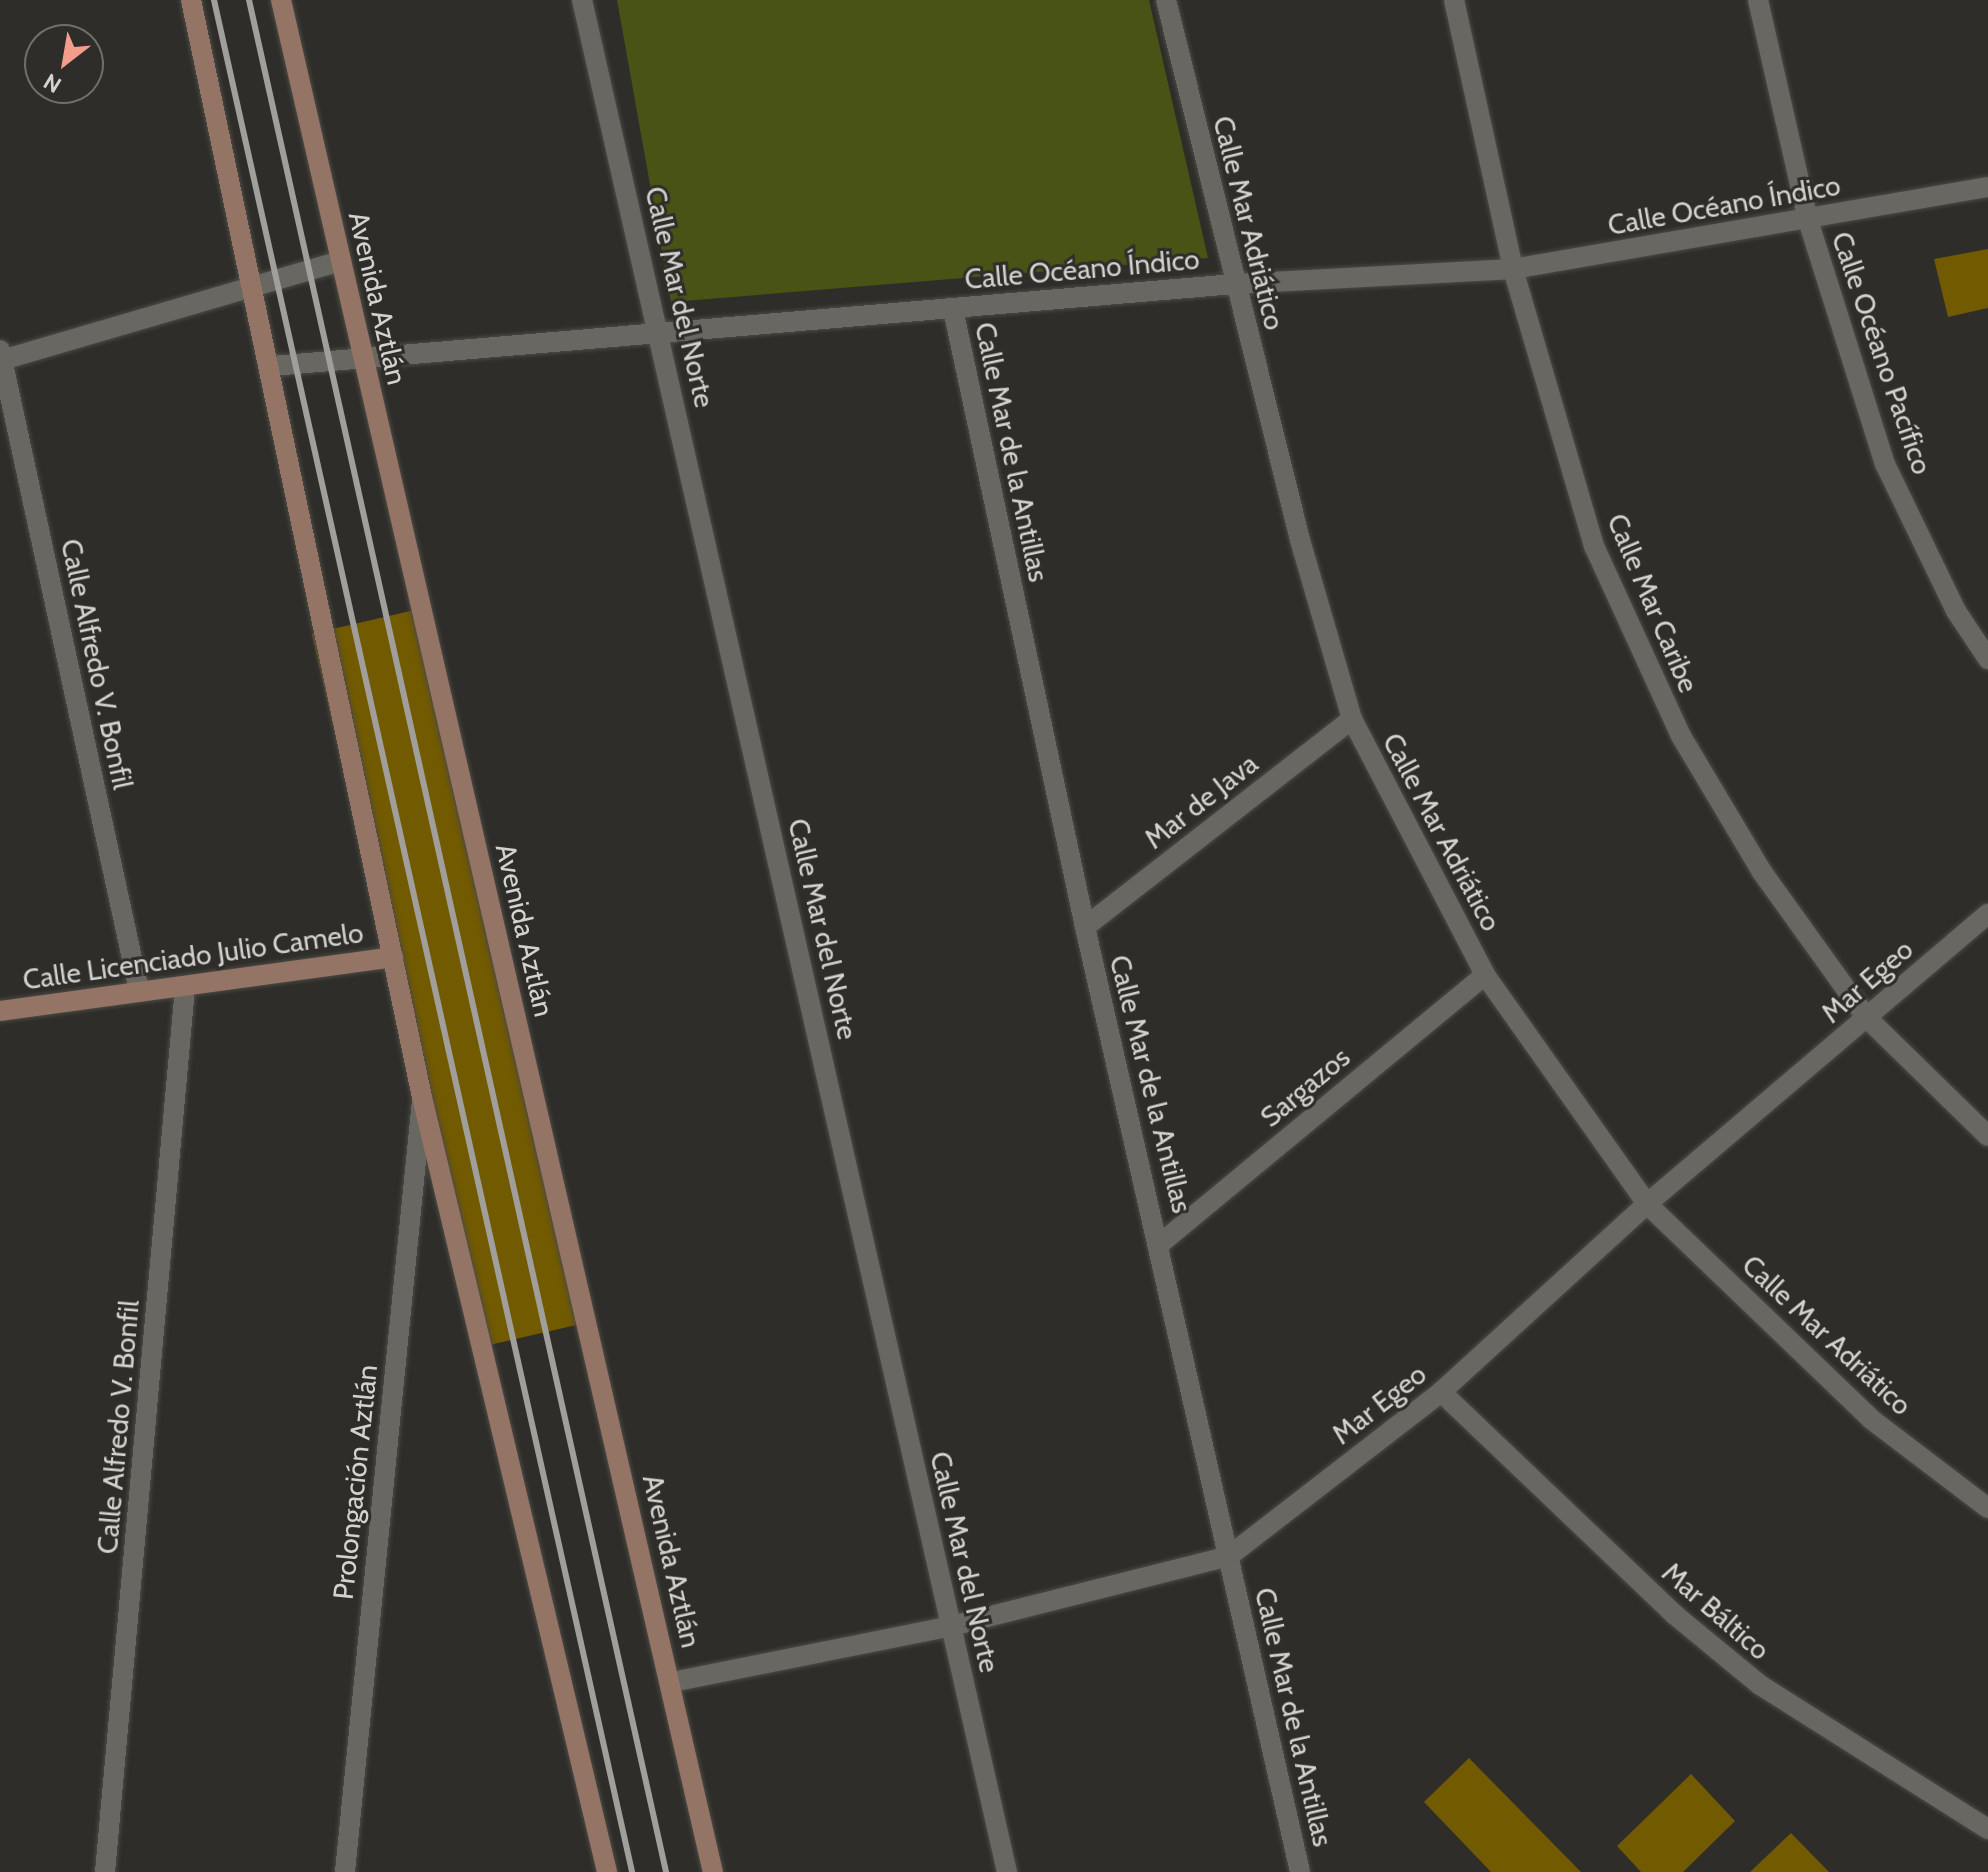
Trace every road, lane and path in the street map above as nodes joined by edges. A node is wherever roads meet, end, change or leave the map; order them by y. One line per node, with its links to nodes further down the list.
1 (191, 0): 11 (main road)
2 (281, 0): 9 (main road, Avenida Aztlán)
3 (582, 0): 14 (street, Calle Mar del Norte)
4 (1166, 0): 12 (street, Calle Mar Adriático)
5 (1454, 0): 10 (street, Calle Mar Caribe)
6 (1758, 0): 8 (street, Calle Océano Pacífico)
7 (1988, 187): 8 (street, Calle Océano Índico)
8 (1808, 220): 10 (street, Calle Océano Índico); 18 (street, Calle Océano Pacífico)
9 (341, 261): 11 (street); 16 (main road, Avenida Aztlán)
10 (1513, 269): 12 (street, Calle Océano Índico); 27 (street, Calle Mar Caribe)
11 (254, 284): 15 (street); 17 (main road)
12 (1235, 284): 13 (street, Calle Océano Índico); 19 (street, Calle Mar Adriático)
13 (953, 309): 14 (street, Calle Océano Índico); 21 (street, Calle Mar de la Antillas)
14 (661, 336): 16 (street, Calle Océano Índico); 35 (street, Calle Mar del Norte)
15 (1, 355): 25 (street, Calle Alfredo V. Bonfil)
16 (363, 359): 17 (street, Calle Océano Índico); 36 (main road, Avenida Aztlán)
17 (272, 366): 22 (main road)
18 (1988, 659)
19 (1352, 719): 21 (street, Mar de Java); 23 (street, Calle Mar Adriático)
20 (1988, 914): 27 (street, Mar Egeo)
21 (1085, 927): 31 (street, Calle Mar de la Antillas)
22 (393, 957): 24 (main road, Calle Licenciado Julio Camelo); 28 (main road)
23 (1485, 975): 30 (street, Calle Mar Adriático); 31 (street, Sargazos)
24 (185, 987): 25 (main road, Calle Licenciado Julio Camelo); 38 (street, Calle Alfredo V. Bonfil)
25 (139, 991): 26 (main road, Calle Licenciado Julio Camelo)
26 (0, 1011)
27 (1867, 1018): 29 (street, Calle Mar Caribe); 30 (street, Mar Egeo)
28 (422, 1097): 39 (street, Prolongación Aztlán); 40 (main road)
29 (1988, 1136)
30 (1647, 1204): 32 (street, Mar Egeo); 33 (street, Calle Mar Adriático)
31 (1161, 1243): 34 (street, Calle Mar de la Antillas)
32 (1441, 1392): 34 (street, Mar Egeo); 37 (street, Mar Báltico)
33 (1988, 1508)
34 (1229, 1556): 35 (street, Mar Egeo); 43 (street, Calle Mar de la Antillas)
35 (951, 1626): 36 (street, Mar Egeo); 42 (street, Calle Mar del Norte)
36 (672, 1682): 41 (main road, Avenida Aztlán)
37 (1988, 1829)
38 (105, 1872)
39 (345, 1872)
40 (607, 1872)
41 (713, 1872)
42 (1007, 1872)
43 (1300, 1872)

